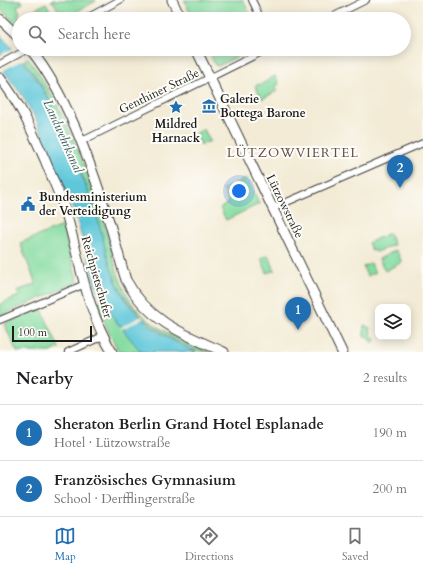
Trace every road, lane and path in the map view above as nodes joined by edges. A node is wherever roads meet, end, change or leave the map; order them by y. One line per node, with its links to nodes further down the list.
1 (120, 0): 5 (street)
2 (172, 0): 6 (main road)
3 (252, 0): 7 (street)
4 (366, 0): 8 (street)
5 (97, 12)
6 (178, 12)
7 (258, 12)
8 (342, 12)
9 (0, 19): 10 (main road)
10 (12, 30)
11 (15, 56): 15 (street)
12 (34, 56): 18 (main road)
13 (199, 56): 17 (main road, Lützowstraße)
14 (254, 56): 17 (street, Genthiner Straße)
15 (0, 64)
16 (0, 78): 21 (main road, Reichpietschufer)
17 (210, 78): 18 (street, Genthiner Straße); 20 (main road, Lützowstraße)
18 (80, 142): 26 (main road)
19 (423, 143): 20 (street)
20 (273, 208): 27 (main road, Lützowstraße)
21 (85, 284): 22 (street); 23 (main road, Reichpietschufer)
22 (0, 320)
23 (103, 336): 24 (street); 25 (main road, Reichpietschufer)
24 (68, 352)
25 (112, 352)
26 (224, 352)
27 (342, 352)

